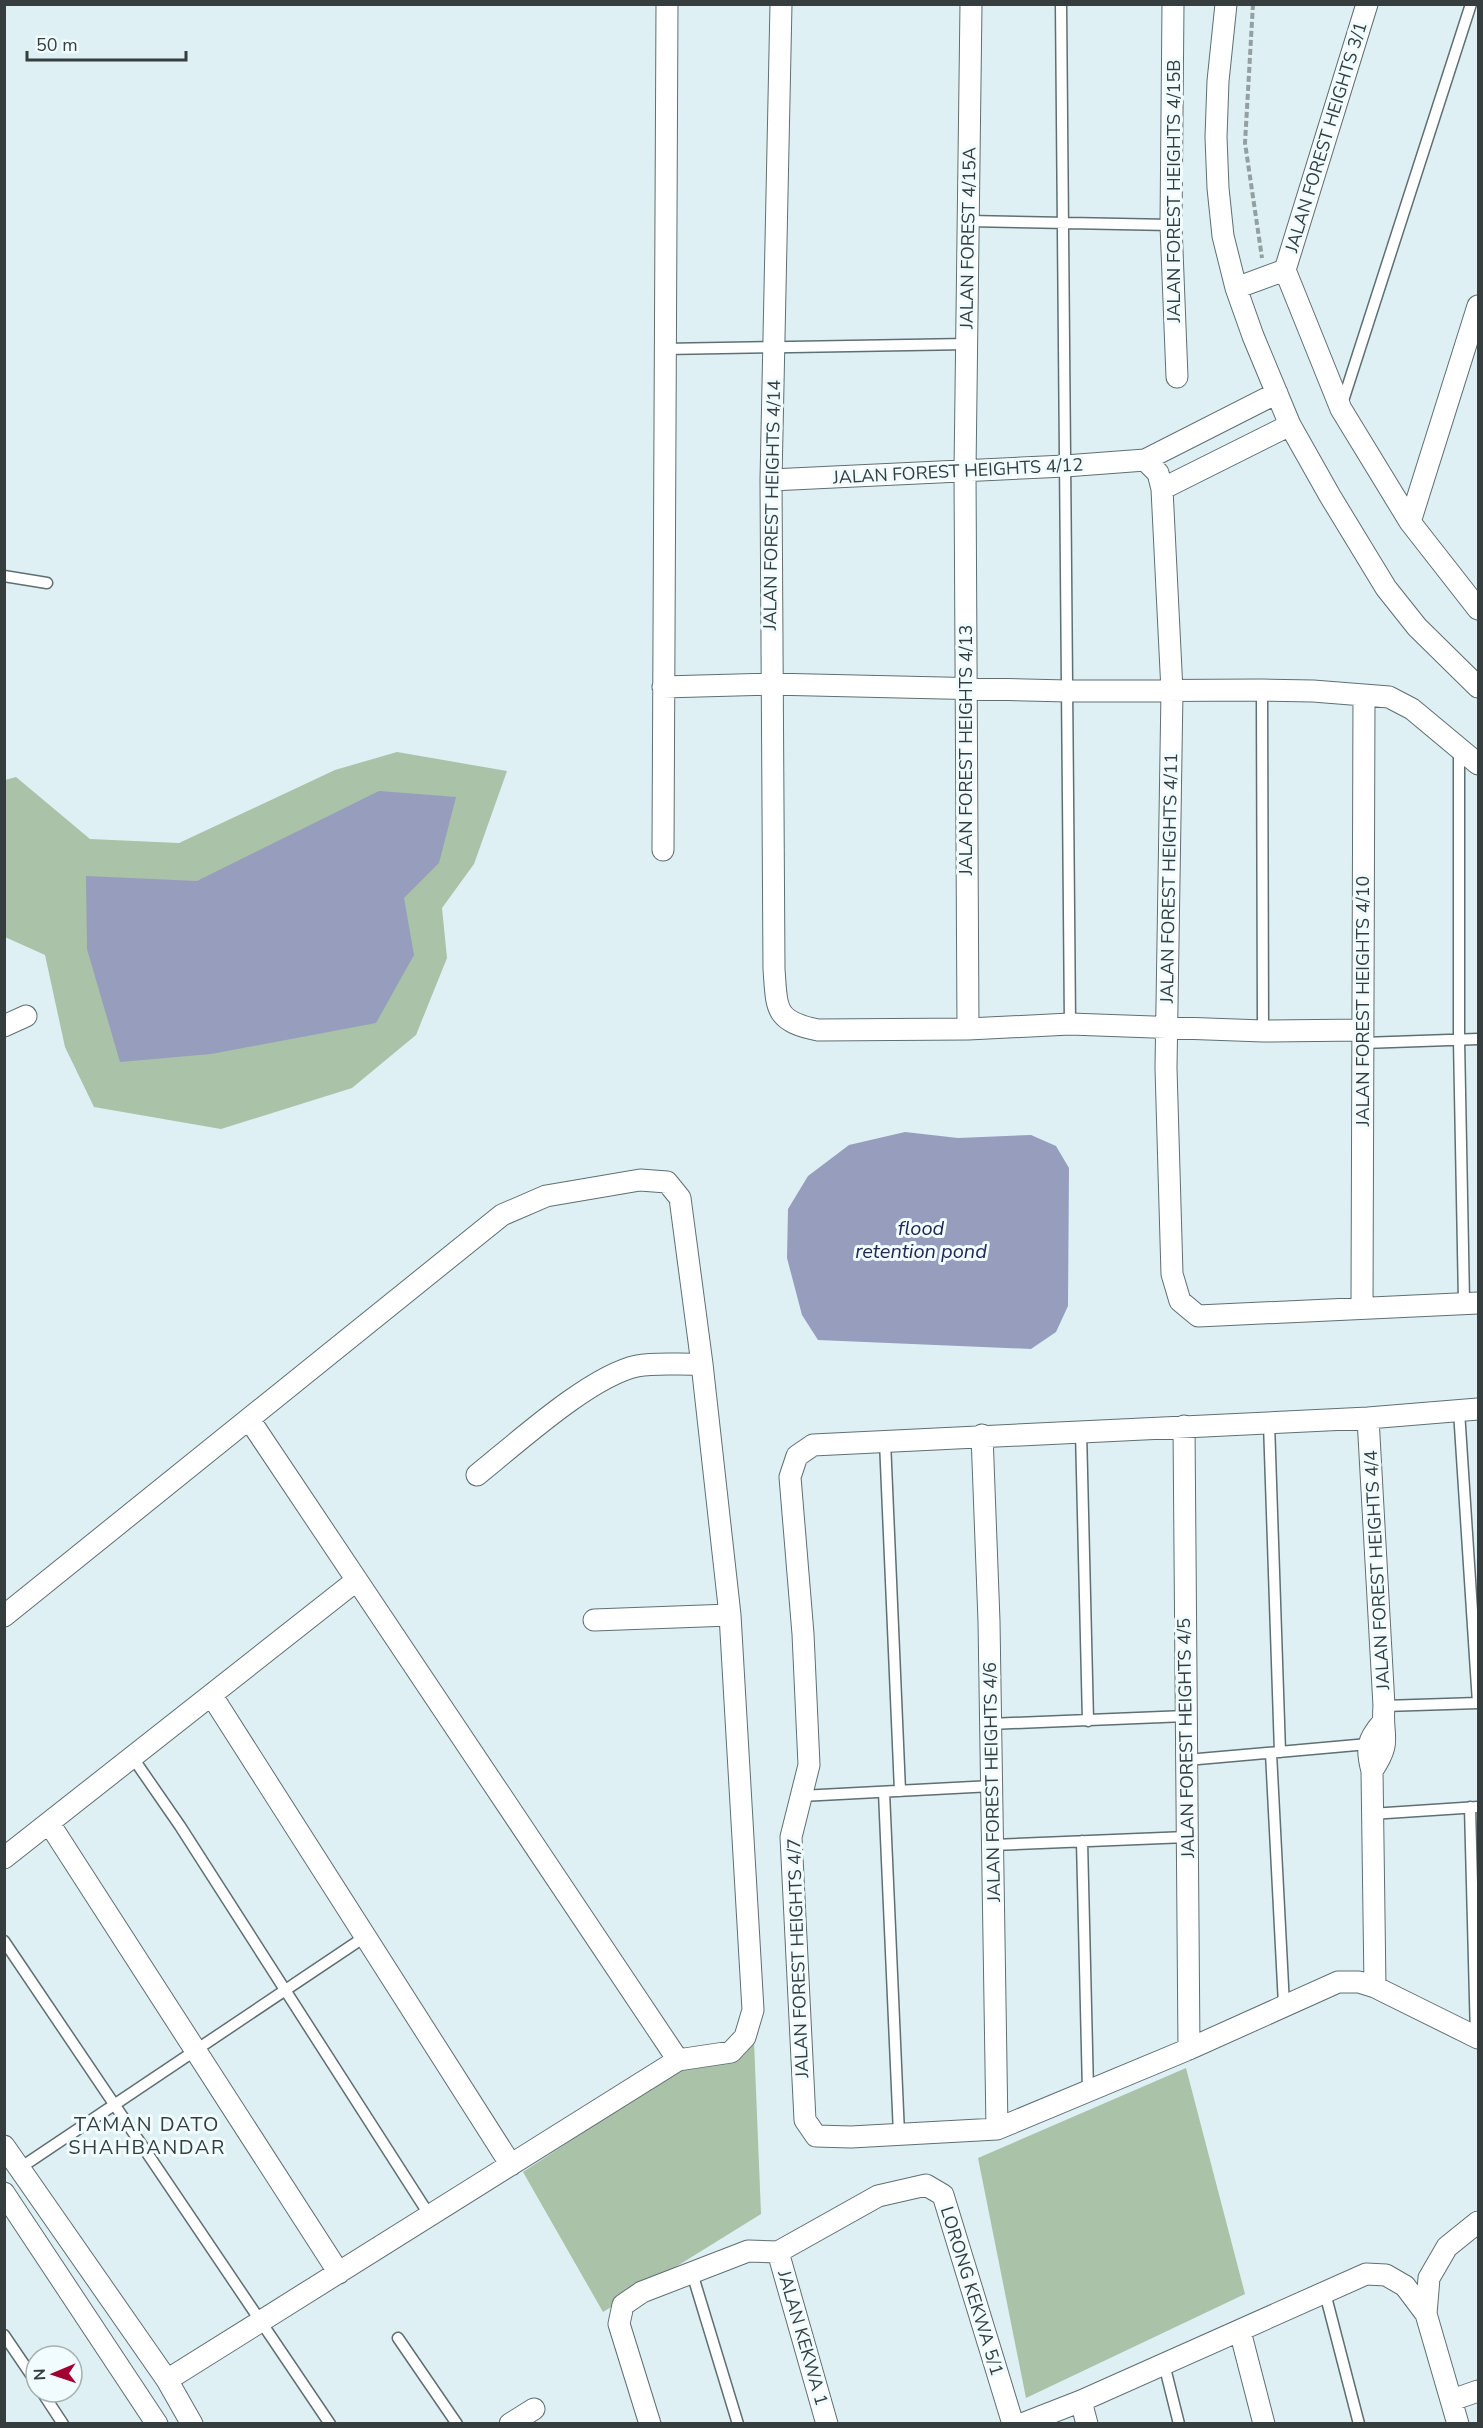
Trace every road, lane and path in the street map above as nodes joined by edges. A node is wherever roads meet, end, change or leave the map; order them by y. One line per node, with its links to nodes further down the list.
1 (667, 4): 17 (street)
2 (781, 4): 16 (street, JALAN FOREST HEIGHTS 4/14)
3 (971, 4): 9 (street, JALAN FOREST 4/15A)
4 (1061, 4): 10 (lane)
5 (1173, 4): 11 (street, JALAN FOREST HEIGHTS 4/15B)
6 (1226, 4): 13 (street)
7 (1367, 4): 12 (street, JALAN FOREST HEIGHTS 3/1)
8 (1471, 4): 20 (lane)
9 (968, 221): 10 (lane); 15 (street, JALAN FOREST 4/15A)
10 (1063, 223): 11 (lane); 23 (lane)
11 (1171, 225): 18 (street, JALAN FOREST HEIGHTS 4/15B)
12 (1285, 270): 13 (street); 20 (street)
13 (1236, 288): 19 (street)
14 (1478, 312): 27 (street)
15 (967, 344): 16 (lane); 24 (street, JALAN FOREST 4/15A)
16 (774, 345): 17 (lane); 25 (street, JALAN FOREST HEIGHTS 4/14)
17 (664, 349): 32 (street)
18 (1176, 377)
19 (1277, 393): 21 (street); 22 (street)
20 (1341, 409): 27 (street)
21 (1290, 425): 26 (street); 33 (street)
22 (1145, 460): 23 (street, JALAN FOREST HEIGHTS 4/12); 26 (street, JALAN FOREST HEIGHTS 4/11)
23 (1065, 466): 24 (street, JALAN FOREST HEIGHTS 4/12); 36 (lane)
24 (965, 471): 25 (street, JALAN FOREST HEIGHTS 4/12); 34 (street, JALAN FOREST HEIGHTS 4/13)
25 (771, 480): 31 (street, JALAN FOREST HEIGHTS 4/14)
26 (1162, 489): 37 (street, JALAN FOREST HEIGHTS 4/11)
27 (1410, 522): 30 (street)
28 (4, 576): 29 (lane)
29 (47, 583)
30 (1479, 609)
31 (770, 684): 32 (street); 34 (street); 45 (street, JALAN FOREST HEIGHTS 4/14)
32 (663, 687): 41 (street)
33 (1479, 687)
34 (966, 689): 36 (street); 45 (street, JALAN FOREST HEIGHTS 4/13)
35 (1262, 690): 37 (street); 38 (street); 47 (lane)
36 (1067, 691): 37 (street); 43 (lane)
37 (1172, 691): 46 (street, JALAN FOREST HEIGHTS 4/11)
38 (1364, 695): 39 (street); 48 (street, JALAN FOREST HEIGHTS 4/10)
39 (1460, 748): 40 (street); 50 (lane)
40 (1479, 764)
41 (663, 850)
42 (26, 1016): 44 (street)
43 (1070, 1024): 45 (street); 46 (street)
44 (4, 1026)
45 (968, 1029)
46 (1168, 1029): 47 (street); 52 (street, JALAN FOREST HEIGHTS 4/11)
47 (1263, 1031): 48 (street)
48 (1363, 1036): 50 (lane); 52 (street, JALAN FOREST HEIGHTS 4/10)
49 (1479, 1039): 50 (lane)
50 (1460, 1040): 51 (lane)
51 (1471, 1302): 52 (street)
52 (1362, 1308)
53 (702, 1364): 56 (street); 62 (street); 64 (street)
54 (1469, 1410): 55 (street); 68 (lane)
55 (1368, 1418): 57 (street); 69 (street, JALAN FOREST HEIGHTS 4/4)
56 (249, 1419): 63 (street); 65 (street)
57 (1269, 1423): 58 (street); 74 (lane)
58 (1184, 1426): 59 (street); 70 (street, JALAN FOREST HEIGHTS 4/5)
59 (1081, 1431): 60 (street); 71 (lane)
60 (982, 1435): 61 (street); 72 (street, JALAN FOREST HEIGHTS 4/6)
61 (885, 1441): 79 (lane); 81 (street, JALAN FOREST HEIGHTS 4/7)
62 (477, 1475)
63 (357, 1580): 67 (street); 97 (street)
64 (730, 1615): 66 (street); 97 (street)
65 (4, 1616)
66 (594, 1620)
67 (212, 1696): 75 (street); 89 (street)
68 (1478, 1703): 69 (lane)
69 (1383, 1714): 73 (street); 77 (street, JALAN FOREST HEIGHTS 4/4)
70 (1186, 1716): 71 (lane); 76 (street, JALAN FOREST HEIGHTS 4/5)
71 (1088, 1721): 72 (lane)
72 (990, 1724): 78 (street, JALAN FOREST HEIGHTS 4/6)
73 (1368, 1744): 74 (lane); 77 (street, JALAN FOREST HEIGHTS 4/4)
74 (1276, 1752): 76 (lane); 93 (lane)
75 (133, 1758): 84 (street); 92 (lane)
76 (1187, 1760): 85 (street, JALAN FOREST HEIGHTS 4/5)
77 (1372, 1771): 83 (street, JALAN FOREST HEIGHTS 4/4)
78 (992, 1786): 79 (lane); 87 (street, JALAN FOREST HEIGHTS 4/6)
79 (900, 1791): 80 (lane)
80 (884, 1792): 81 (lane); 101 (lane)
81 (801, 1796): 101 (street, JALAN FOREST HEIGHTS 4/7)
82 (1474, 1807): 83 (lane); 94 (lane)
83 (1371, 1814): 91 (street, JALAN FOREST HEIGHTS 4/4)
84 (49, 1823): 88 (street); 96 (street)
85 (1187, 1837): 86 (lane); 95 (street, JALAN FOREST HEIGHTS 4/5)
86 (1082, 1841): 87 (lane); 98 (lane)
87 (993, 1845): 100 (street, JALAN FOREST HEIGHTS 4/6)
88 (4, 1858)
89 (366, 1936): 92 (lane); 103 (street)
90 (4, 1941): 99 (lane)
91 (1375, 1987): 93 (street); 94 (street)
92 (285, 1990): 96 (lane); 106 (lane)
93 (1284, 2005): 95 (street)
94 (1477, 2038)
95 (1189, 2049): 98 (street)
96 (196, 2050): 99 (lane); 109 (street)
97 (678, 2060): 103 (street)
98 (1088, 2091): 100 (street)
99 (115, 2104): 104 (lane); 113 (lane)
100 (997, 2129): 101 (street)
101 (899, 2134)
102 (5, 2147): 104 (street)
103 (511, 2165): 106 (street)
104 (20, 2168): 119 (street)
105 (4, 2193): 127 (street)
106 (430, 2216): 109 (street)
107 (1479, 2222): 112 (street)
108 (778, 2252): 110 (street); 133 (street, JALAN KEKWA 1); 134 (street, LORONG KEKWA 5/1)
109 (339, 2272): 113 (street)
110 (692, 2273): 131 (street); 132 (lane)
111 (1325, 2293): 112 (street); 114 (street); 139 (lane)
112 (1426, 2313): 121 (street)
113 (262, 2321): 119 (street); 128 (lane)
114 (1240, 2331): 118 (street); 138 (street)
115 (4, 2335): 117 (lane)
116 (398, 2338): 129 (lane)
117 (24, 2364)
118 (1164, 2364): 122 (street); 137 (lane)
119 (167, 2380): 125 (street)
120 (1479, 2391): 121 (street)
121 (1452, 2400): 140 (street)
122 (1081, 2401): 135 (street); 136 (street)
123 (50, 2404): 126 (lane)
124 (534, 2409): 130 (street)
125 (186, 2421)
126 (63, 2424)
127 (157, 2424)
128 (330, 2424)
129 (458, 2424)
130 (510, 2424)
131 (650, 2424)
132 (738, 2424)
133 (827, 2424)
134 (1013, 2424)
135 (1022, 2424)
136 (1087, 2424)
137 (1179, 2424)
138 (1264, 2424)
139 (1359, 2424)
140 (1458, 2424)

